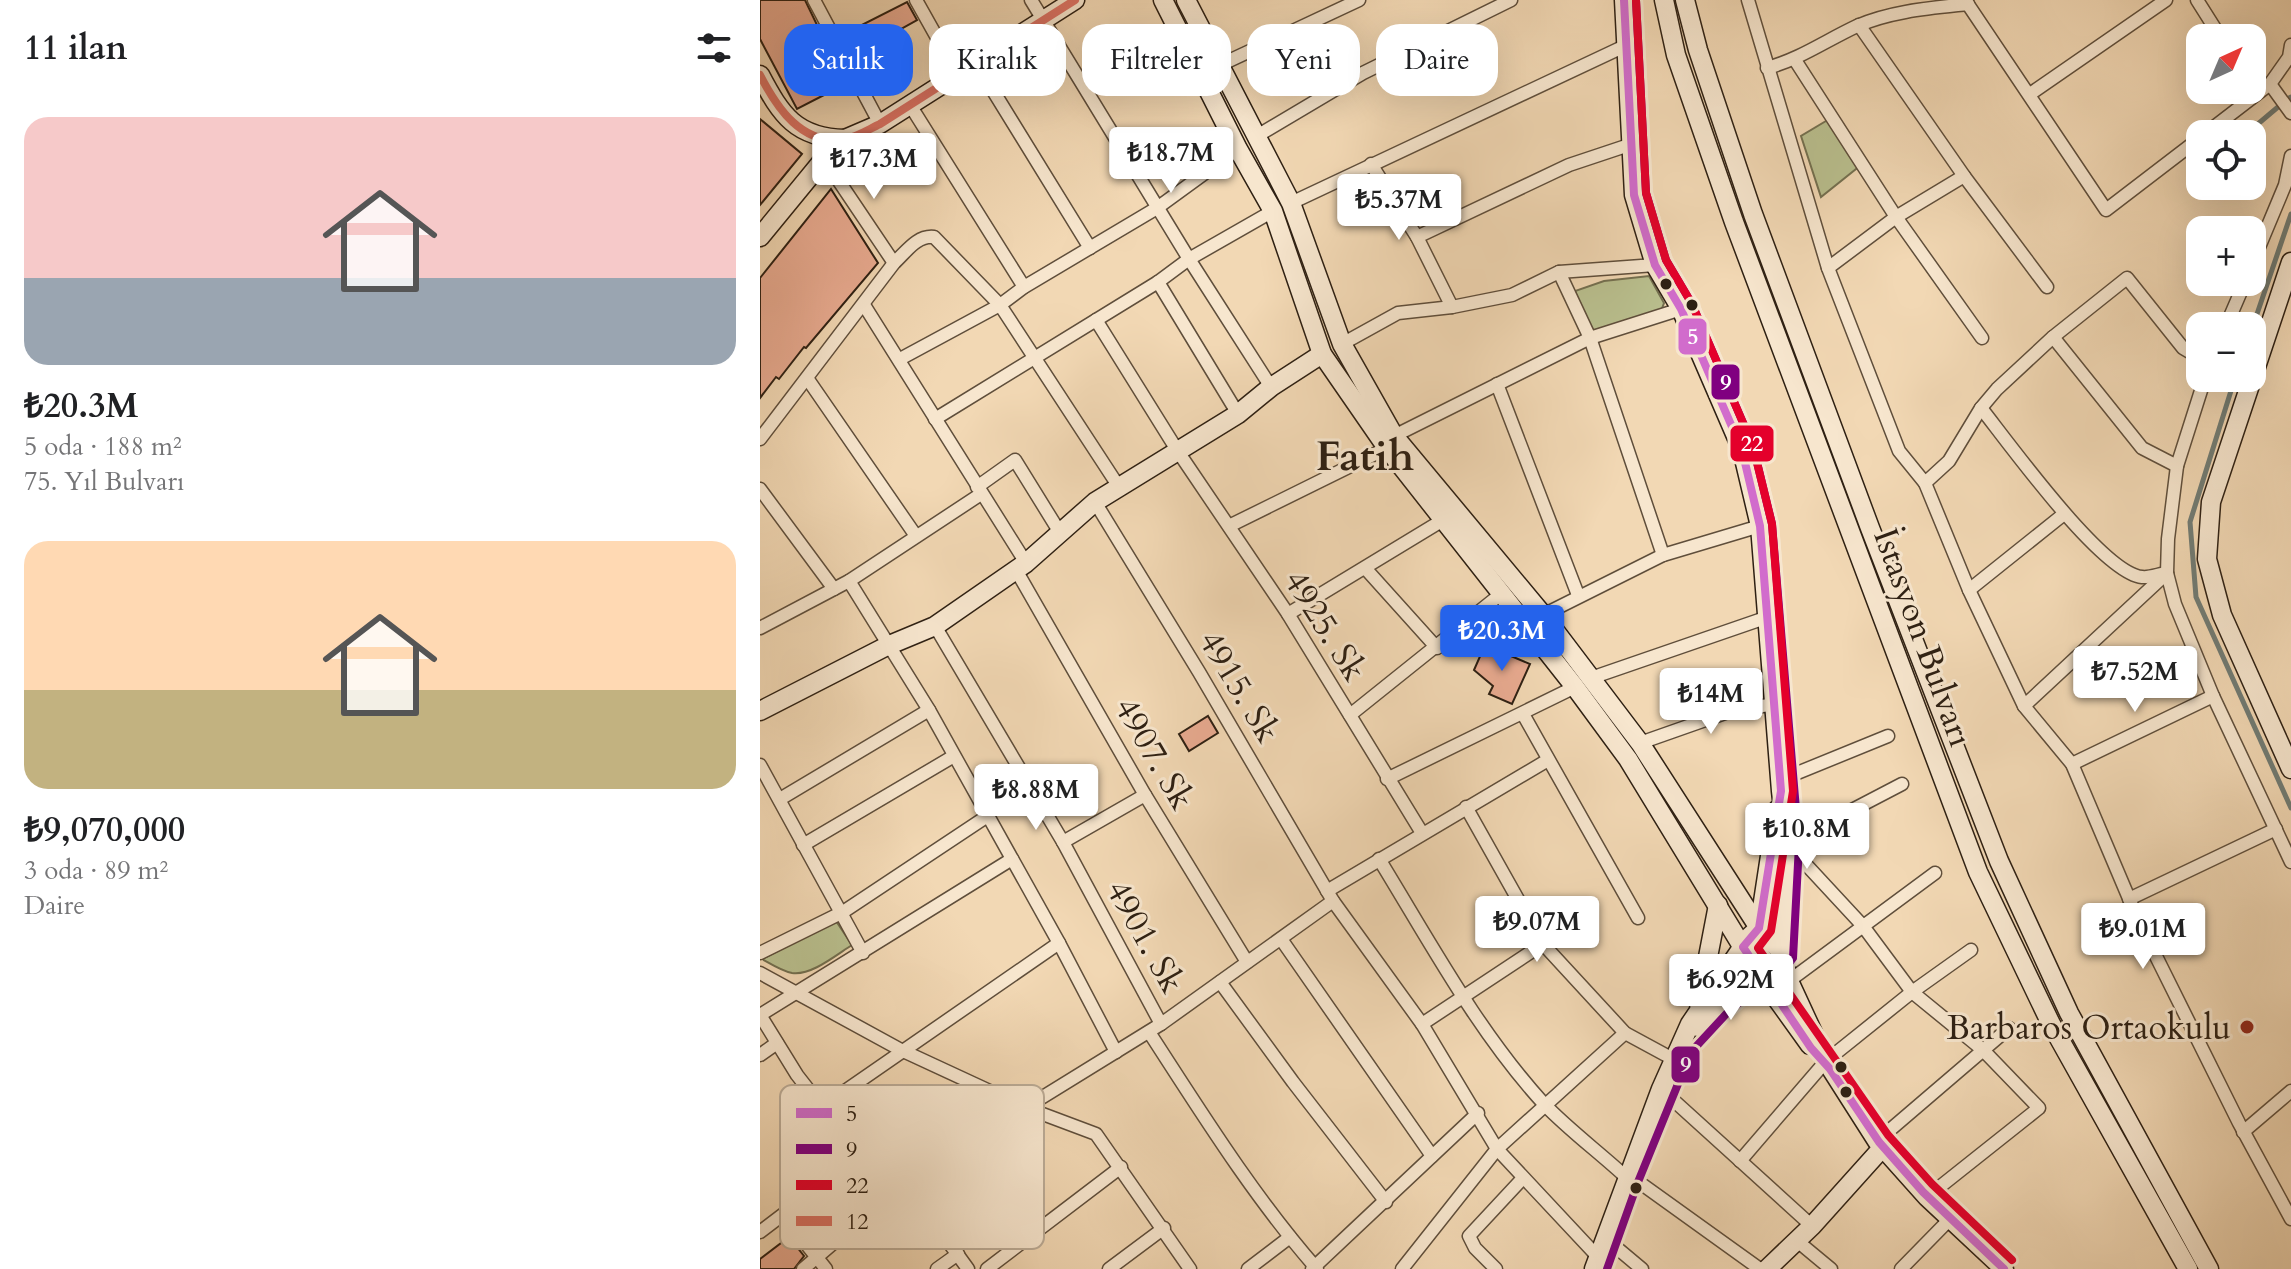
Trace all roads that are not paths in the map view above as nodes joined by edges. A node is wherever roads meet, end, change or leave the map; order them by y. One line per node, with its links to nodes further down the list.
1 (814, 0): 38 (street)
2 (916, 0): 17 (street)
3 (1031, 0): 16 (street)
4 (1075, 0): 16 (street)
5 (1163, 0): 42 (street)
6 (1186, 0): 19 (street)
7 (1359, 0): 24 (street)
8 (1511, 0): 39 (street)
9 (1624, 0): 22 (street)
10 (1664, 0): 239 (street, İstasyon Bulvarı)
11 (1685, 0): 240 (street, İstasyon Bulvarı)
12 (2166, 0): 32 (street)
13 (2197, 0): 20 (street)
14 (1749, 1): 26 (street)
15 (1966, 2): 21 (street); 32 (street)
16 (1044, 20): 18 (street); 49 (street)
17 (929, 24)
18 (1038, 24)
19 (1198, 24)
20 (2212, 24)
21 (1859, 25): 25 (street); 47 (street)
22 (1627, 45): 41 (street); 46 (street)
23 (2291, 45): 28 (street)
24 (1231, 60)
25 (1795, 60): 26 (street); 51 (street)
26 (1767, 68): 60 (street)
27 (760, 75): 40 (street)
28 (2270, 84): 29 (street); 36 (street)
29 (2266, 86)
30 (1231, 89): 39 (street)
31 (929, 93): 35 (street)
32 (2030, 94): 43 (street)
33 (996, 96): 55 (street)
34 (2239, 104): 37 (street)
35 (910, 105): 38 (street); 63 (street)
36 (2291, 113)
37 (2221, 120)
38 (880, 124): 40 (street)
39 (1257, 136): 48 (street)
40 (845, 139): 45 (street)
41 (1632, 144): 54 (street); 59 (street)
42 (1238, 149): 49 (street); 50 (street)
43 (2186, 149)
44 (2291, 156): 52 (street)
45 (824, 159): 53 (street); 58 (street)
46 (1371, 164): 48 (street); 54 (street)
47 (1964, 176): 51 (street); 64 (street)
48 (1291, 203): 74 (street)
49 (1157, 208): 55 (street); 56 (street)
50 (1273, 211): 56 (street); 76 (street)
51 (1896, 217): 60 (street); 73 (street)
52 (2266, 230)
53 (760, 237)
54 (1417, 237): 67 (street)
55 (1090, 248): 63 (street)
56 (1189, 259): 62 (street); 81 (street)
57 (2291, 262): 70 (street)
58 (894, 263): 65 (street); 66 (street)
59 (1655, 265): 61 (street); 68 (street)
60 (1828, 268): 90 (street)
61 (1559, 272): 67 (street); 72 (street)
62 (1158, 282): 69 (street); 84 (street)
63 (1024, 287): 66 (street)
64 (2047, 287)
65 (864, 305): 78 (street, 4907. Sk); 79 (street)
66 (1000, 305): 77 (street); 78 (street)
67 (1452, 307): 74 (street)
68 (1681, 309): 72 (street); 98 (street)
69 (1096, 320): 77 (street); 88 (street, 4925. Sk)
70 (2267, 331): 131 (street)
71 (2053, 337): 75 (street); 83 (street); 89 (street)
72 (1590, 338): 80 (street); 101 (street)
73 (1982, 338)
74 (1342, 344): 87 (street)
75 (2186, 350)
76 (1322, 354): 81 (street); 87 (street)
77 (1035, 358): 85 (street); 91 (street)
78 (900, 359): 85 (street, 4907. Sk)
79 (807, 378): 86 (street); 100 (street)
80 (1497, 384): 87 (street); 109 (street)
81 (1271, 387): 84 (street)
82 (2201, 392): 89 (street)
83 (1981, 408): 90 (street); 95 (street)
84 (1238, 414): 88 (street)
85 (935, 419): 93 (street, 4907. Sk)
86 (760, 439)
87 (1390, 442): 96 (street); 97 (street); 111 (street)
88 (1177, 450): 91 (street); 97 (street, 4925. Sk)
89 (2177, 466): 104 (street)
90 (1925, 483): 107 (street)
91 (1119, 487): 94 (street)
92 (760, 489): 106 (street)
93 (979, 490): 99 (street); 100 (street); 102 (street, 4907. Sk)
94 (1095, 502): 99 (street); 149 (street, 4915. Sk)
95 (2064, 514): 104 (street); 107 (street)
96 (1443, 520): 103 (street); 108 (street)
97 (1229, 526): 110 (street, 4925. Sk)
98 (1760, 526): 101 (street); 112 (street)
99 (1059, 531): 102 (street)
100 (916, 536): 105 (street)
101 (1663, 555): 109 (street)
102 (1021, 566): 113 (street); 136 (street, 4907. Sk)
103 (1365, 568): 110 (street); 116 (street)
104 (2167, 573): 118 (street); 120 (street)
105 (849, 581): 106 (street); 115 (street)
106 (834, 589): 114 (street)
107 (1969, 590): 120 (street)
108 (1501, 594): 116 (street); 117 (street)
109 (1578, 595): 111 (street)
110 (1288, 614): 124 (street, 4925. Sk)
111 (1543, 615): 117 (street)
112 (1768, 617): 117 (street); 119 (street)
113 (935, 626): 115 (street); 142 (street, 4901. Sk)
114 (760, 628)
115 (887, 646): 121 (street); 122 (street)
116 (1437, 648): 124 (street)
117 (1583, 682): 123 (street); 126 (street); 151 (street)
118 (2213, 696): 129 (street); 140 (street)
119 (1775, 704): 126 (street); 135 (street)
120 (2024, 706): 129 (street)
121 (929, 710): 127 (street); 137 (street)
122 (760, 711)
123 (1523, 714): 128 (street); 132 (street)
124 (1350, 715): 132 (street, 4925. Sk)
125 (1888, 736): 135 (street)
126 (1640, 743): 155 (street)
127 (954, 756): 139 (street); 144 (street)
128 (1548, 760): 138 (street); 153 (street)
129 (2072, 764): 150 (street)
130 (760, 765): 134 (street)
131 (2291, 769)
132 (1387, 779): 141 (street, 4925. Sk)
133 (1902, 784): 143 (street)
134 (765, 785): 137 (street)
135 (1780, 785): 143 (street); 155 (street)
136 (1145, 795): 142 (street); 164 (street, 4907. Sk)
137 (780, 799): 144 (street)
138 (1466, 807): 141 (street); 158 (street)
139 (986, 817): 145 (street); 152 (street)
140 (2276, 829): 147 (street); 150 (street)
141 (1422, 833): 146 (street)
142 (1063, 842): 174 (street, 4901. Sk)
143 (1787, 844): 154 (street); 163 (street)
144 (803, 845): 152 (street)
145 (1012, 859): 157 (street); 162 (street)
146 (1379, 859): 149 (street); 171 (street)
147 (2291, 862)
148 (1935, 873): 154 (street)
149 (1330, 896): 156 (street); 175 (street, 4915. Sk)
150 (2129, 899): 195 (street)
151 (1718, 905): 159 (street); 172 (street)
152 (843, 912): 161 (street); 162 (street)
153 (1638, 918)
154 (1863, 926): 167 (street); 169 (street)
155 (1759, 928): 159 (street); 163 (street)
156 (1281, 939): 164 (street); 198 (street)
157 (1059, 943): 180 (street); 182 (street)
158 (1543, 944): 171 (street); 178 (street)
159 (1743, 947): 166 (street); 172 (street)
160 (1971, 950): 169 (street)
161 (760, 953)
162 (863, 953): 170 (street)
163 (1782, 953): 166 (street); 167 (street)
164 (1247, 962): 168 (street)
165 (760, 973): 170 (street)
166 (1759, 974): 183 (street); 185 (street)
167 (1789, 981): 185 (street)
168 (1220, 982): 174 (street); 204 (street)
169 (1912, 992): 181 (street); 185 (street)
170 (794, 994): 173 (street); 180 (street)
171 (1465, 997): 175 (street); 192 (street)
172 (1697, 1011): 183 (street)
173 (760, 1015): 179 (street)
174 (1161, 1024): 177 (street)
175 (1422, 1024): 193 (street, 4915. Sk)
176 (2009, 1028): 181 (street)
177 (1149, 1032): 182 (street); 212 (street)
178 (1625, 1033): 183 (street); 192 (street)
179 (777, 1043): 184 (street); 186 (street)
180 (901, 1050): 187 (street); 188 (street)
181 (1983, 1050): 196 (street); 203 (street)
182 (1116, 1052): 191 (street)
183 (1677, 1052): 189 (street)
184 (760, 1055)
185 (1826, 1061): 196 (street); 199 (street)
186 (807, 1085)
187 (852, 1085)
188 (977, 1085)
189 (1661, 1089): 199 (street); 202 (street)
190 (2291, 1091): 195 (street)
191 (1044, 1095)
192 (1545, 1105): 197 (street); 202 (street)
193 (1478, 1113): 197 (street, 4915. Sk); 198 (street)
194 (1044, 1114): 200 (street)
195 (2243, 1132): 207 (street)
196 (1880, 1144): 203 (street); 209 (street)
197 (1497, 1149): 201 (street, 4915. Sk); 231 (street)
198 (1432, 1156): 204 (street)
199 (1740, 1161): 209 (street)
200 (1121, 1167): 208 (street); 210 (street)
201 (1523, 1178): 221 (street, 4915. Sk); 232 (street)
202 (1635, 1181): 213 (street); 234 (street)
203 (1927, 1197): 206 (street)
204 (1386, 1202): 222 (street)
205 (780, 1219): 211 (street)
206 (1950, 1219): 237 (street); 238 (street)
207 (2291, 1219)
208 (1044, 1226)
209 (1812, 1226): 214 (street)
210 (1164, 1228): 228 (street); 229 (street)
211 (760, 1232)
212 (1290, 1237): 222 (street); 230 (street)
213 (1605, 1238): 221 (street); 233 (street)
214 (1796, 1240): 235 (street); 236 (street)
215 (811, 1249): 220 (street)
216 (828, 1249): 220 (street)
217 (954, 1249): 219 (street)
218 (1013, 1249): 227 (street)
219 (958, 1254): 225 (street); 226 (street)
220 (818, 1258): 223 (street); 224 (street)
221 (1596, 1263)
222 (1315, 1268)
223 (803, 1269)
224 (826, 1269)
225 (937, 1269)
226 (968, 1269)
227 (987, 1269)
228 (1109, 1269)
229 (1190, 1269)
230 (1248, 1269)
231 (1402, 1269)
232 (1496, 1269)
233 (1642, 1269)
234 (1760, 1269)
235 (1767, 1269)
236 (1831, 1269)
237 (1901, 1269)
238 (2004, 1269)
239 (2188, 1269)
240 (2209, 1269)

